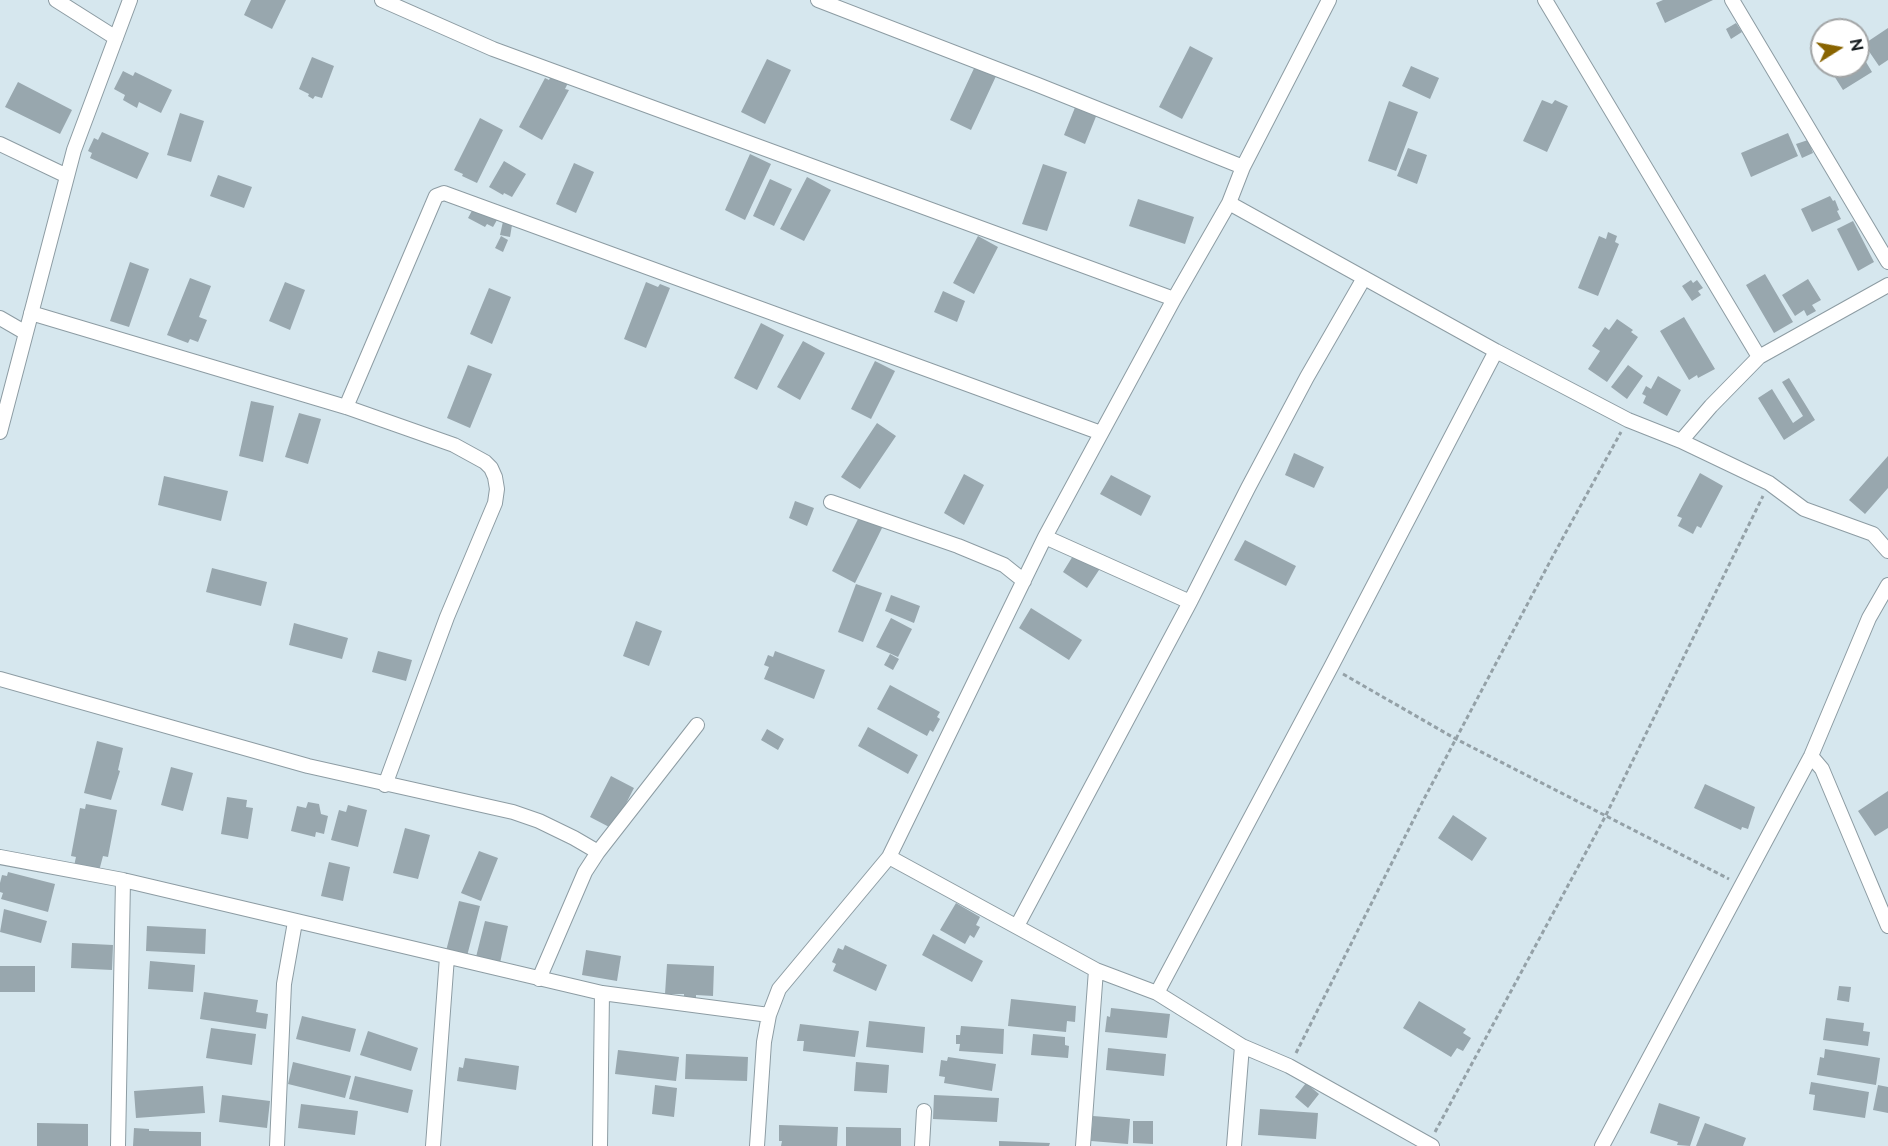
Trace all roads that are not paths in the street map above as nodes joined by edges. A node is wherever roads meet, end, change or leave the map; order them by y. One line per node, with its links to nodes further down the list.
1 (56, 0): 9 (street)
2 (130, 0): 9 (street)
3 (382, 0): 17 (street)
4 (818, 0): 11 (street)
5 (1312, 0): 8 (street)
6 (1545, 0): 22 (street)
7 (1732, 0): 14 (street)
8 (1328, 2): 11 (street)
9 (116, 38): 12 (street)
10 (0, 144): 12 (street)
11 (1243, 167): 13 (street)
12 (67, 177): 18 (street)
13 (1229, 203): 15 (street); 17 (street)
14 (1888, 262)
15 (1364, 278): 21 (street); 32 (street)
16 (1888, 285): 22 (street)
17 (1174, 298): 25 (street)
18 (31, 313): 20 (street); 23 (street)
19 (0, 318): 20 (street)
20 (26, 333): 24 (street)
21 (1496, 351): 26 (street); 48 (street)
22 (1759, 357): 26 (street)
23 (346, 406): 25 (street); 36 (street)
24 (0, 432)
25 (1101, 433): 28 (street)
26 (1681, 441): 29 (street)
27 (831, 502): 30 (street)
28 (1045, 537): 30 (street); 32 (street)
29 (1888, 551)
30 (1024, 581): 39 (street)
31 (1888, 585): 35 (street)
32 (1190, 602): 43 (street)
33 (0, 679): 36 (street)
34 (697, 725): 37 (street)
35 (1811, 756): 42 (street); 61 (street)
36 (385, 785): 37 (street)
37 (598, 852): 46 (street)
38 (0, 857): 40 (street)
39 (889, 857): 43 (street); 49 (street)
40 (123, 880): 41 (street); 53 (street)
41 (295, 922): 44 (street); 54 (street)
42 (1888, 923)
43 (1017, 926): 45 (street)
44 (447, 957): 46 (street); 55 (street)
45 (1096, 970): 48 (street); 59 (street)
46 (539, 979): 47 (street)
47 (602, 993): 49 (street); 56 (street)
48 (1157, 993): 50 (street)
49 (768, 1015): 57 (street)
50 (1242, 1046): 52 (street); 60 (street)
51 (924, 1111): 58 (street)
52 (1430, 1145)
53 (118, 1146)
54 (277, 1146)
55 (433, 1146)
56 (600, 1146)
57 (757, 1146)
58 (922, 1146)
59 (1083, 1146)
60 (1234, 1146)
61 (1602, 1146)

